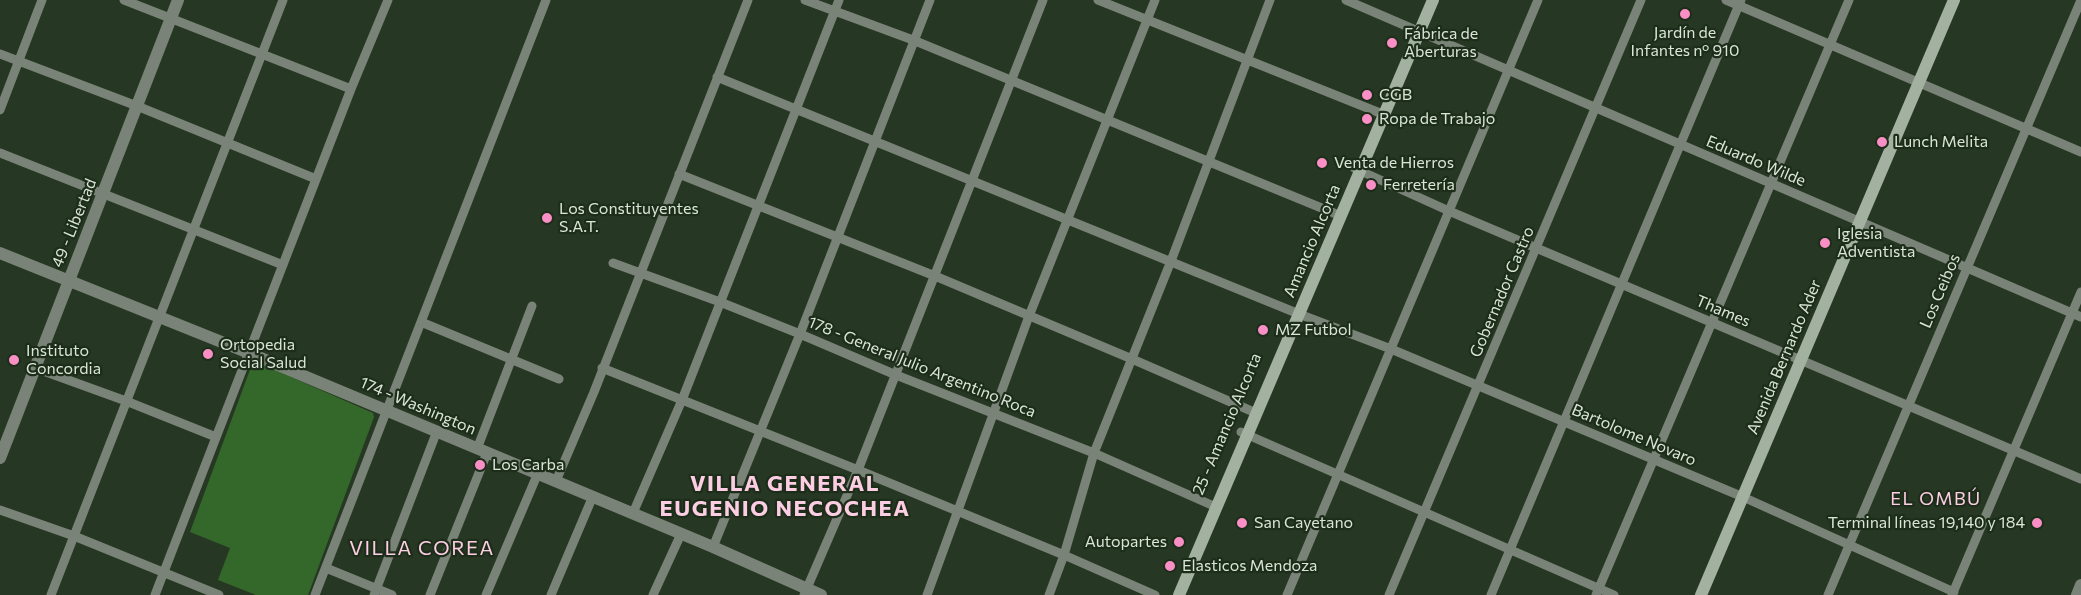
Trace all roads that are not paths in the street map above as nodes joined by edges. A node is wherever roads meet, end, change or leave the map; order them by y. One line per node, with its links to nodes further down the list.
1 (42, 0): 34 (street)
2 (124, 0): 26 (street)
3 (178, 0): 26 (street, 49 - Libertad)
4 (283, 0): 32 (street)
5 (388, 0): 39 (street)
6 (546, 0): 83 (street)
7 (748, 0): 36 (street)
8 (805, 0): 25 (street)
9 (839, 0): 25 (street)
10 (930, 0): 29 (street)
11 (1098, 0): 27 (street)
12 (1155, 0): 27 (street)
13 (1270, 0): 33 (street)
14 (1346, 0): 28 (street, Eduardo Wilde)
15 (1425, 0): 28 (main road, 25 - Amancio Alcorta)
16 (1433, 0): 28 (main road)
17 (1538, 0): 35 (street)
18 (1641, 0): 42 (street, Gobernador Castro)
19 (1725, 0): 24 (street)
20 (1850, 0): 30 (street)
21 (1954, 0): 38 (main road, Avenida Bernardo Ader)
22 (2081, 0): 46 (street, Los Ceibos)
23 (1041, 1): 37 (street)
24 (1740, 3): 30 (street); 49 (street)
25 (835, 11): 29 (street); 41 (street)
26 (171, 18): 32 (street); 40 (street, 49 - Libertad)
27 (1147, 19): 33 (street); 45 (street)
28 (1416, 31): 35 (street, Eduardo Wilde); 44 (main road, 25 - Amancio Alcorta)
29 (913, 40): 37 (street); 47 (street)
30 (1831, 45): 38 (street); 57 (street)
31 (0, 54): 34 (street)
32 (262, 54): 39 (street); 48 (street)
33 (1248, 60): 44 (street); 52 (street)
34 (19, 61): 40 (street); 43 (street)
35 (1509, 72): 42 (street, Eduardo Wilde); 60 (street)
36 (717, 76): 41 (street, Bartolome Novaro); 54 (street)
37 (1011, 80): 45 (street); 56 (street)
38 (1919, 83): 46 (street); 63 (main road, Avenida Bernardo Ader)
39 (351, 89): 55 (street)
40 (137, 106): 48 (street); 58 (street, 49 - Libertad)
41 (795, 108): 47 (street, Bartolome Novaro); 59 (street)
42 (1595, 109): 49 (street, Eduardo Wilde); 66 (street, Gobernador Castro)
43 (0, 110)
44 (1382, 114): 53 (main road, 25 - Amancio Alcorta)
45 (1107, 119): 52 (street); 62 (street)
46 (2025, 128): 50 (street); 71 (street, Los Ceibos)
47 (874, 140): 56 (street, Bartolome Novaro); 65 (street)
48 (228, 144): 55 (street); 64 (street)
49 (1680, 145): 57 (street, Eduardo Wilde); 75 (street)
50 (2081, 152)
51 (0, 153): 58 (street)
52 (1209, 162): 61 (street); 68 (street)
53 (1357, 169): 60 (street, Thames); 61 (main road, 25 - Amancio Alcorta)
54 (679, 174): 59 (street); 72 (street)
55 (316, 179): 70 (street)
56 (972, 180): 62 (street, Bartolome Novaro); 73 (street)
57 (1771, 184): 63 (street, Eduardo Wilde); 84 (street)
58 (104, 193): 64 (street); 74 (street, 49 - Libertad)
59 (759, 205): 65 (street); 77 (street)
60 (1449, 211): 66 (street, Thames); 86 (street)
61 (1338, 214): 79 (main road, 25 - Amancio Alcorta)
62 (1067, 219): 68 (street, Bartolome Novaro); 82 (street)
63 (1859, 222): 71 (street, Eduardo Wilde); 90 (main road, Avenida Bernardo Ader)
64 (192, 229): 70 (street); 81 (street)
65 (838, 237): 73 (street); 85 (street)
66 (1537, 248): 75 (street, Thames); 95 (street, Gobernador Castro)
67 (0, 253): 74 (street, 174 - Washington)
68 (1171, 261): 79 (street, Bartolome Novaro); 88 (street)
69 (613, 263): 72 (street, 178 - General Julio Argentino Roca)
70 (283, 265): 87 (street)
71 (1966, 268): 80 (street, Eduardo Wilde); 98 (street, Los Ceibos)
72 (642, 272): 77 (street, 178 - General Julio Argentino Roca); 92 (street)
73 (935, 276): 82 (street); 93 (street)
74 (69, 280): 81 (street, 174 - Washington); 91 (street, 49 - Libertad)
75 (1622, 284): 84 (street, Thames); 102 (street)
76 (2081, 292): 80 (street)
77 (720, 302): 85 (street, 178 - General Julio Argentino Roca); 96 (street)
78 (532, 306): 89 (street)
79 (1296, 312): 86 (street, Bartolome Novaro); 100 (main road, 25 - Amancio Alcorta)
80 (2076, 315): 107 (street)
81 (159, 316): 87 (street, 174 - Washington); 97 (street)
82 (1029, 316): 88 (street); 101 (street)
83 (421, 322): 89 (street); 99 (street)
84 (1712, 322): 90 (street, Thames); 111 (street)
85 (800, 334): 93 (street, 178 - General Julio Argentino Roca); 104 (street)
86 (1391, 349): 95 (street, Bartolome Novaro); 114 (street)
87 (249, 353): 99 (street, 174 - Washington); 106 (street)
88 (1132, 358): 100 (street); 109 (street)
89 (513, 359): 94 (street); 108 (street)
90 (1800, 360): 98 (street, Thames); 118 (main road, Avenida Bernardo Ader)
91 (35, 368): 97 (street); 110 (street, 49 - Libertad)
92 (602, 369): 96 (street); 116 (street)
93 (896, 375): 101 (street, 178 - General Julio Argentino Roca); 112 (street)
94 (559, 379)
95 (1479, 386): 102 (street, Bartolome Novaro); 122 (street, Gobernador Castro)
96 (682, 400): 104 (street); 123 (street)
97 (126, 401): 106 (street); 125 (street)
98 (1908, 405): 107 (street, Thames); 126 (street, Los Ceibos)
99 (386, 410): 103 (street, 174 - Washington); 130 (street)
100 (1253, 412): 105 (main road)
101 (994, 413): 109 (street, 178 - General Julio Argentino Roca); 121 (street)
102 (1564, 422): 111 (street, Bartolome Novaro); 128 (street)
103 (437, 431): 108 (street, 174 - Washington); 133 (street)
104 (760, 431): 112 (street); 127 (street)
105 (1244, 434): 114 (street); 119 (main road)
106 (216, 437): 131 (street)
107 (2014, 450): 115 (street, Thames); 136 (street)
108 (482, 451): 113 (street, 174 - Washington); 142 (street)
109 (1094, 453): 119 (street, 178 - General Julio Argentino Roca); 129 (street)
110 (0, 458)
111 (1654, 460): 118 (street, Bartolome Novaro); 135 (street)
112 (858, 470): 121 (street); 134 (street)
113 (538, 473): 116 (street, 174 - Washington); 143 (street)
114 (1338, 475): 122 (street); 152 (street)
115 (2081, 479)
116 (556, 481): 117 (street, 174 - Washington)
117 (593, 496): 123 (street, 174 - Washington); 144 (street)
118 (1743, 497): 126 (street, Bartolome Novaro); 156 (main road, Avenida Bernardo Ader)
119 (1213, 505): 150 (main road, 25 - Amancio Alcorta); 151 (main road)
120 (0, 510): 125 (street)
121 (959, 512): 129 (street); 147 (street)
122 (1423, 512): 128 (street); 153 (street, Gobernador Castro)
123 (633, 513): 124 (street, 174 - Washington)
124 (681, 534): 127 (street, 174 - Washington); 145 (street)
125 (74, 536): 131 (street); 137 (street)
126 (1849, 546): 136 (street, Bartolome Novaro); 157 (street, Los Ceibos)
127 (713, 547): 134 (street, 174 - Washington)
128 (1510, 550): 135 (street); 154 (street)
129 (1064, 555): 148 (street); 149 (street)
130 (326, 568): 133 (street); 140 (street)
131 (164, 573): 138 (street); 139 (street)
132 (2081, 585): 158 (street)
133 (375, 592): 141 (street)
134 (806, 592): 146 (street, 174 - Washington)
135 (1597, 592): 155 (street)
136 (1953, 593)
137 (51, 595)
138 (155, 595)
139 (219, 595)
140 (315, 595)
141 (392, 595)
142 (430, 595)
143 (486, 595)
144 (551, 595)
145 (653, 595)
146 (821, 595)
147 (927, 595)
148 (1049, 595)
149 (1155, 595)
150 (1172, 595)
151 (1179, 595)
152 (1287, 595)
153 (1389, 595)
154 (1491, 595)
155 (1614, 595)
156 (1701, 595)
157 (1828, 595)
158 (2077, 595)

